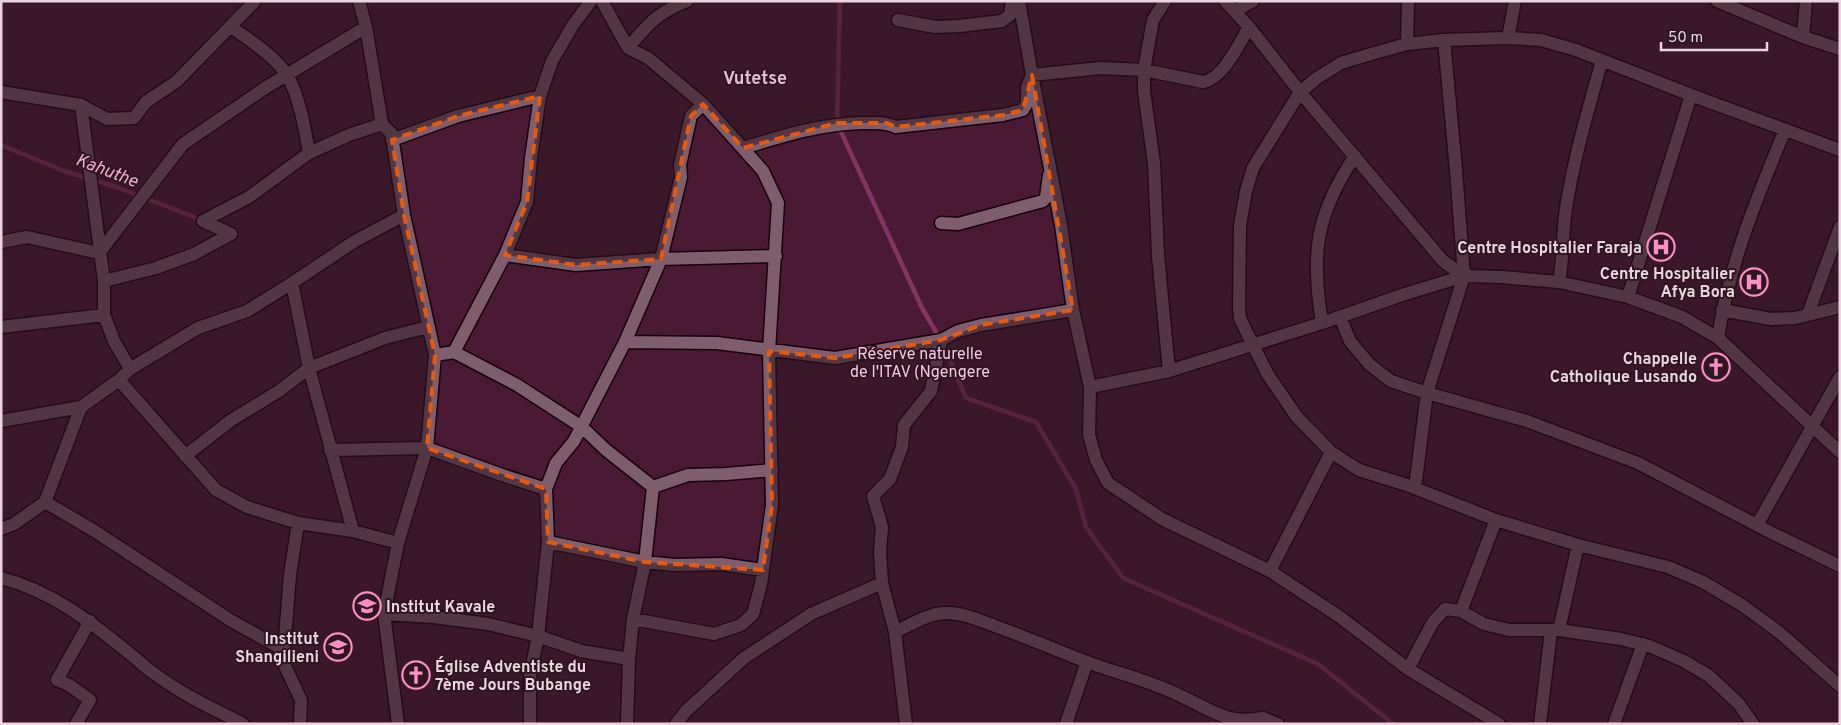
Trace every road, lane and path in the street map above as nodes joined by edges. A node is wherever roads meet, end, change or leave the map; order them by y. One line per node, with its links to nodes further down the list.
1 (255, 1): 18 (street)
2 (359, 1): 17 (street)
3 (591, 1): 33 (street)
4 (602, 1): 24 (street)
5 (687, 1): 24 (street)
6 (1012, 1): 16 (street)
7 (1020, 1): 29 (street)
8 (1165, 1): 27 (street)
9 (1225, 1): 15 (street)
10 (1253, 1): 15 (street)
11 (1408, 1): 23 (street)
12 (1515, 1): 21 (street)
13 (1717, 1): 20 (street)
14 (1806, 1): 20 (street)
15 (1235, 11): 19 (street)
16 (898, 20)
17 (366, 26): 28 (street); 36 (street)
18 (231, 27): 28 (street); 35 (street)
19 (1250, 27): 27 (street); 31 (street)
20 (1803, 37): 25 (street)
21 (1508, 38): 22 (street); 26 (street)
22 (1444, 40): 23 (street); 52 (street)
23 (1408, 44): 31 (street)
24 (628, 48): 34 (street)
25 (1840, 49)
26 (1602, 60): 32 (street); 54 (street)
27 (1144, 70): 29 (street); 75 (street)
28 (287, 74): 41 (street); 48 (street)
29 (1032, 75): 39 (street); 43 (street)
30 (1, 92): 35 (street)
31 (1300, 92): 42 (street); 69 (street)
32 (1691, 95): 37 (street); 56 (street)
33 (540, 96): 38 (street); 49 (street)
34 (703, 104): 39 (street); 51 (street)
35 (80, 105): 48 (street)
36 (382, 124): 38 (street); 41 (street)
37 (1785, 130): 40 (street); 59 (street)
38 (392, 140): 44 (street)
39 (743, 148): 50 (street)
40 (1840, 150)
41 (309, 153): 53 (street)
42 (1355, 156): 52 (street); 63 (street)
43 (1051, 169): 45 (street); 58 (street)
44 (404, 215): 55 (street); 65 (street)
45 (940, 223)
46 (1840, 227): 60 (street)
47 (1, 242): 48 (street)
48 (99, 253): 53 (street)
49 (505, 255): 51 (street); 71 (street)
50 (776, 256): 51 (street); 70 (street)
51 (661, 260): 68 (street)
52 (1464, 276): 54 (street); 62 (street); 79 (street)
53 (104, 281): 61 (street)
54 (1559, 282): 56 (street)
55 (292, 283): 73 (street); 74 (street)
56 (1628, 297): 66 (street)
57 (1840, 307): 60 (street)
58 (1073, 310): 67 (street); 78 (street)
59 (1722, 310): 60 (street); 66 (street)
60 (1808, 314)
61 (104, 315): 64 (street); 74 (street)
62 (1340, 317): 63 (street); 79 (street)
63 (1322, 323): 69 (street)
64 (1, 327)
65 (428, 327): 72 (street); 73 (street)
66 (1718, 338): 83 (street)
67 (941, 340): 70 (street); 107 (street)
68 (625, 342): 70 (street); 82 (street)
69 (1252, 345): 75 (street); 86 (street)
70 (770, 351): 89 (street)
71 (454, 352): 72 (street); 82 (street)
72 (435, 355): 84 (street)
73 (309, 368): 85 (street); 88 (street)
74 (130, 369): 77 (street)
75 (1169, 371): 78 (street)
76 (1840, 377): 83 (street)
77 (119, 380): 80 (street); 88 (street)
78 (1090, 387): 105 (street)
79 (1427, 393): 91 (street); 96 (street)
80 (81, 407): 81 (street); 93 (street)
81 (1, 421)
82 (582, 427): 90 (street); 92 (street)
83 (1812, 428): 87 (street); 96 (street)
84 (427, 448): 85 (street); 92 (street); 100 (street)
85 (330, 450): 98 (street)
86 (1332, 452): 91 (street); 105 (street)
87 (1840, 452)
88 (184, 456): 95 (street)
89 (772, 470): 90 (street); 104 (street)
90 (653, 487): 102 (street)
91 (1415, 488): 94 (street)
92 (546, 489): 99 (street)
93 (44, 502): 97 (street); 116 (street)
94 (1496, 520): 101 (street); 108 (street)
95 (298, 523): 98 (street); 116 (street)
96 (1757, 525): 103 (street)
97 (1, 529)
98 (353, 531): 100 (street)
99 (548, 542): 102 (street); 114 (street)
100 (398, 543): 109 (street)
101 (1578, 545): 112 (street); 120 (street)
102 (645, 562): 104 (street); 110 (street)
103 (1840, 566)
104 (763, 570): 110 (street)
105 (1270, 571): 119 (street)
106 (1, 578): 111 (street)
107 (882, 583): 113 (street); 127 (street)
108 (1461, 611): 112 (street); 119 (street)
109 (384, 614): 114 (street); 124 (street)
110 (632, 619): 117 (street)
111 (90, 621): 121 (street); 122 (street)
112 (1555, 630): 115 (street); 132 (street)
113 (895, 632): 118 (street); 128 (street)
114 (538, 636): 117 (street); 125 (street)
115 (1643, 644): 133 (street); 134 (street)
116 (284, 650): 123 (street)
117 (629, 659): 126 (street)
118 (1087, 662): 129 (street); 130 (street)
119 (1408, 670): 131 (street)
120 (1840, 686)
121 (76, 724)
122 (243, 724)
123 (300, 724)
124 (398, 724)
125 (530, 724)
126 (627, 724)
127 (676, 724)
128 (906, 724)
129 (1066, 724)
130 (1278, 724)
131 (1499, 724)
132 (1540, 724)
133 (1614, 724)
134 (1753, 724)

